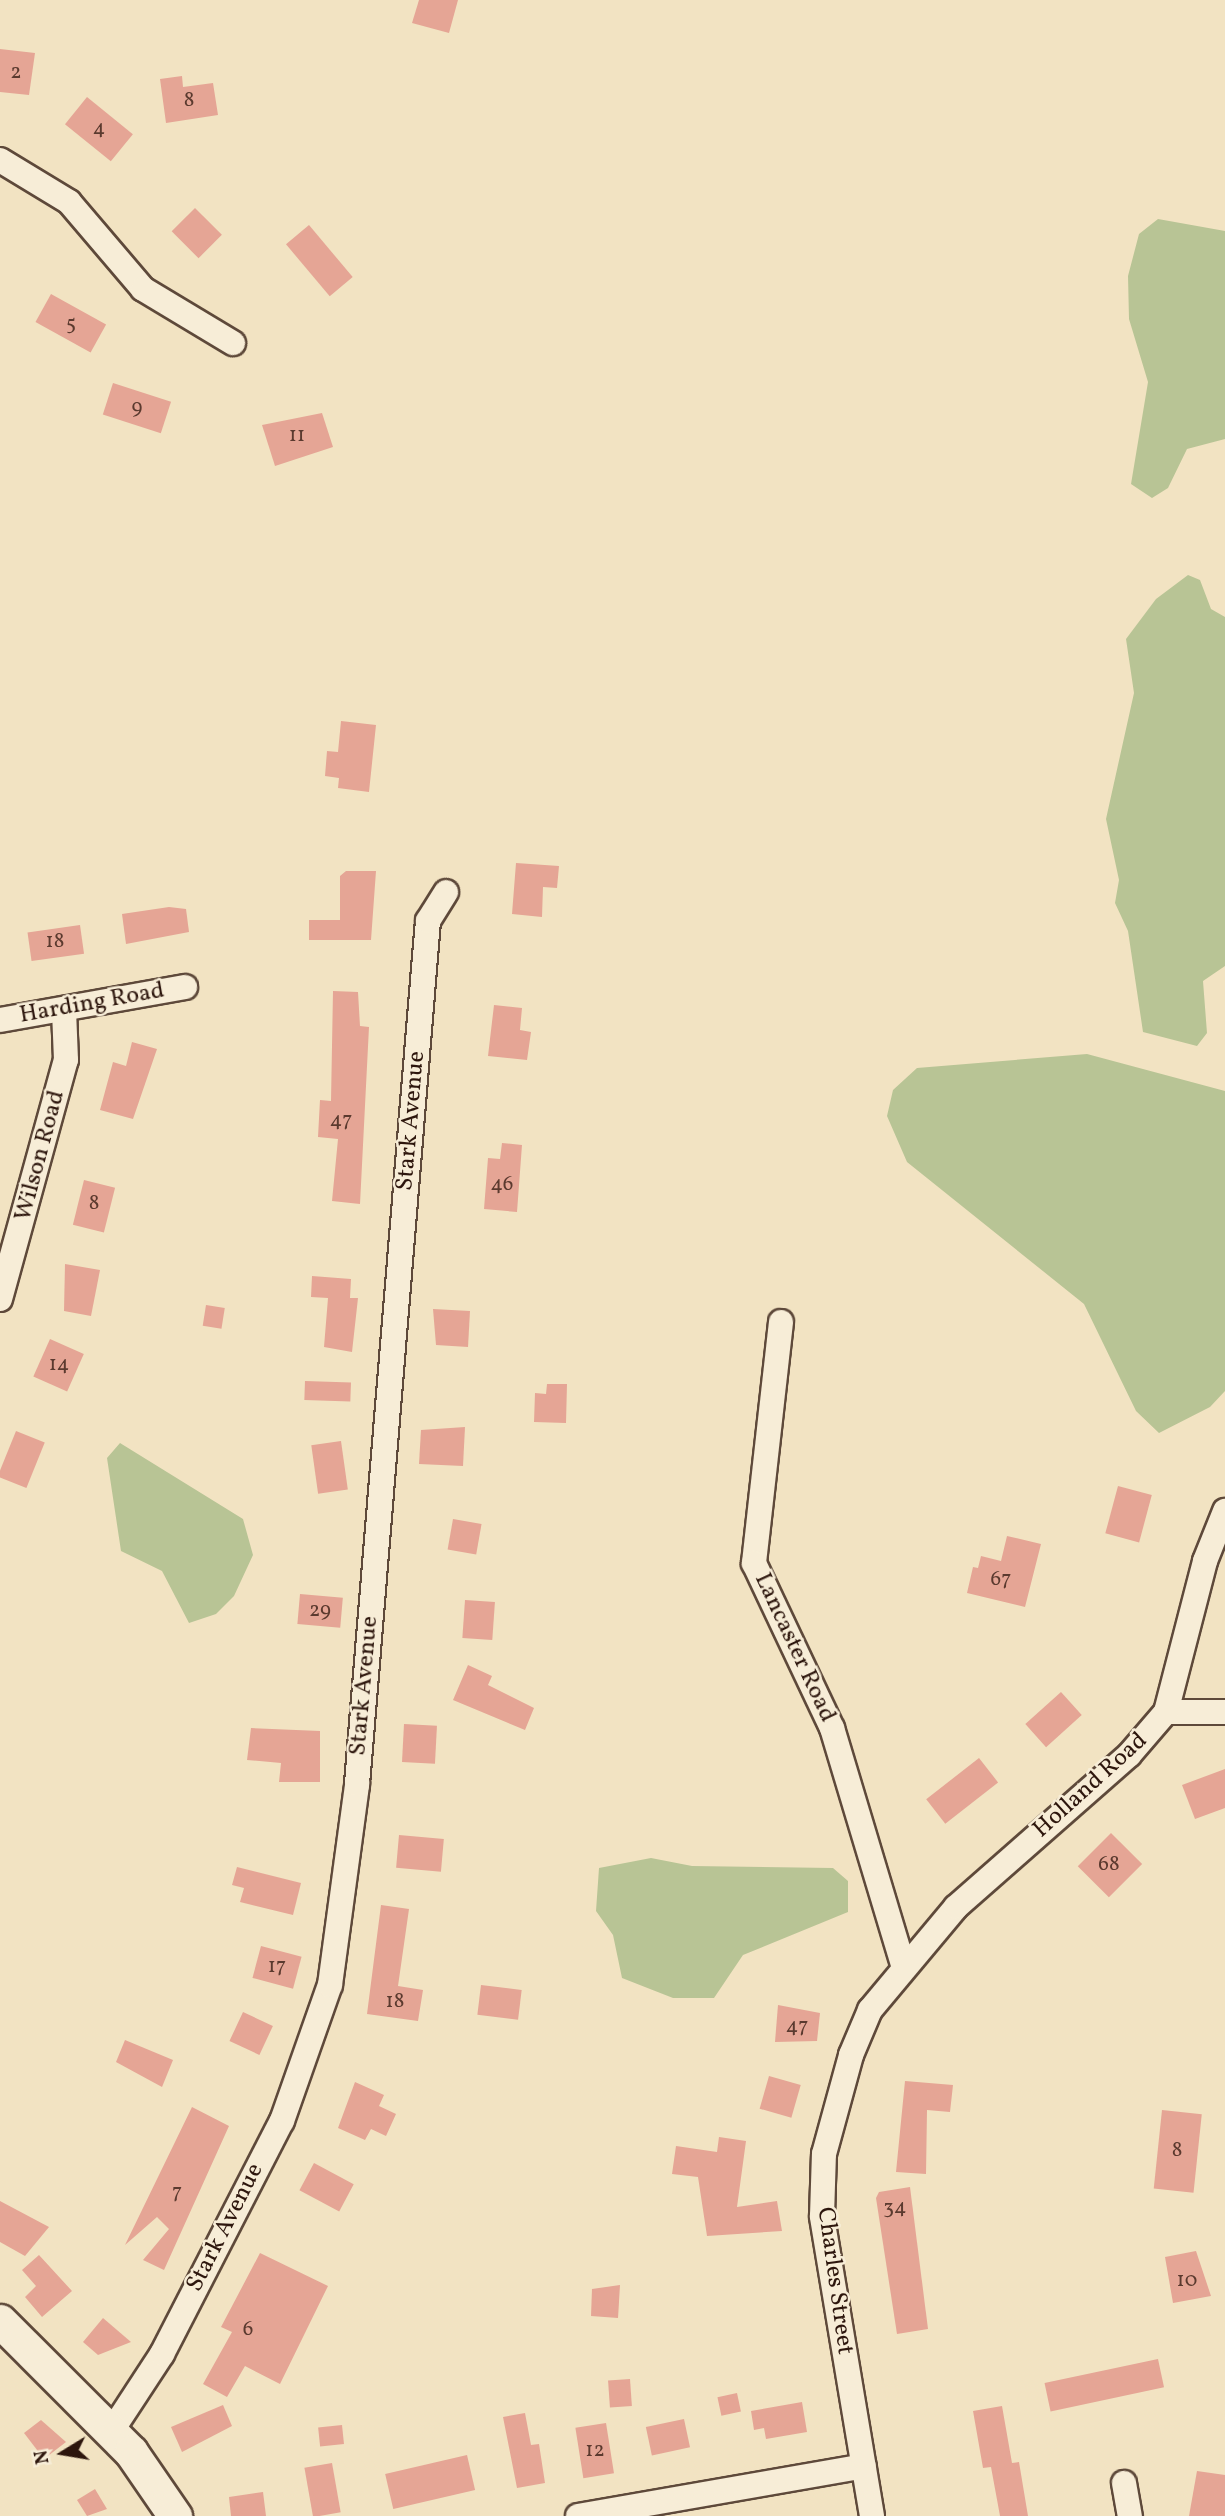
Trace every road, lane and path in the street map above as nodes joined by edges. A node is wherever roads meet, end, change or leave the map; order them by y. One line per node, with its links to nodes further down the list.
1 (0, 160): 2 (street)
2 (233, 343)
3 (446, 892): 15 (street, Stark Avenue)
4 (184, 987): 5 (street, Harding Road)
5 (64, 1010): 6 (street, Harding Road); 7 (street, Wilson Road)
6 (0, 1020)
7 (0, 1299)
8 (781, 1322): 12 (street, Lancaster Road)
9 (1225, 1511): 10 (street, Holland Road)
10 (1166, 1712): 11 (street); 12 (street, Holland Road)
11 (1225, 1712)
12 (903, 1965): 13 (street, Holland Road)
13 (870, 2010): 16 (street, Charles Street)
14 (0, 2321): 15 (main road)
15 (111, 2432): 19 (main road)
16 (864, 2466): 18 (street); 20 (street, Charles Street)
17 (1124, 2483): 21 (street)
18 (593, 2515)
19 (175, 2516)
20 (872, 2516)
21 (1130, 2516)

